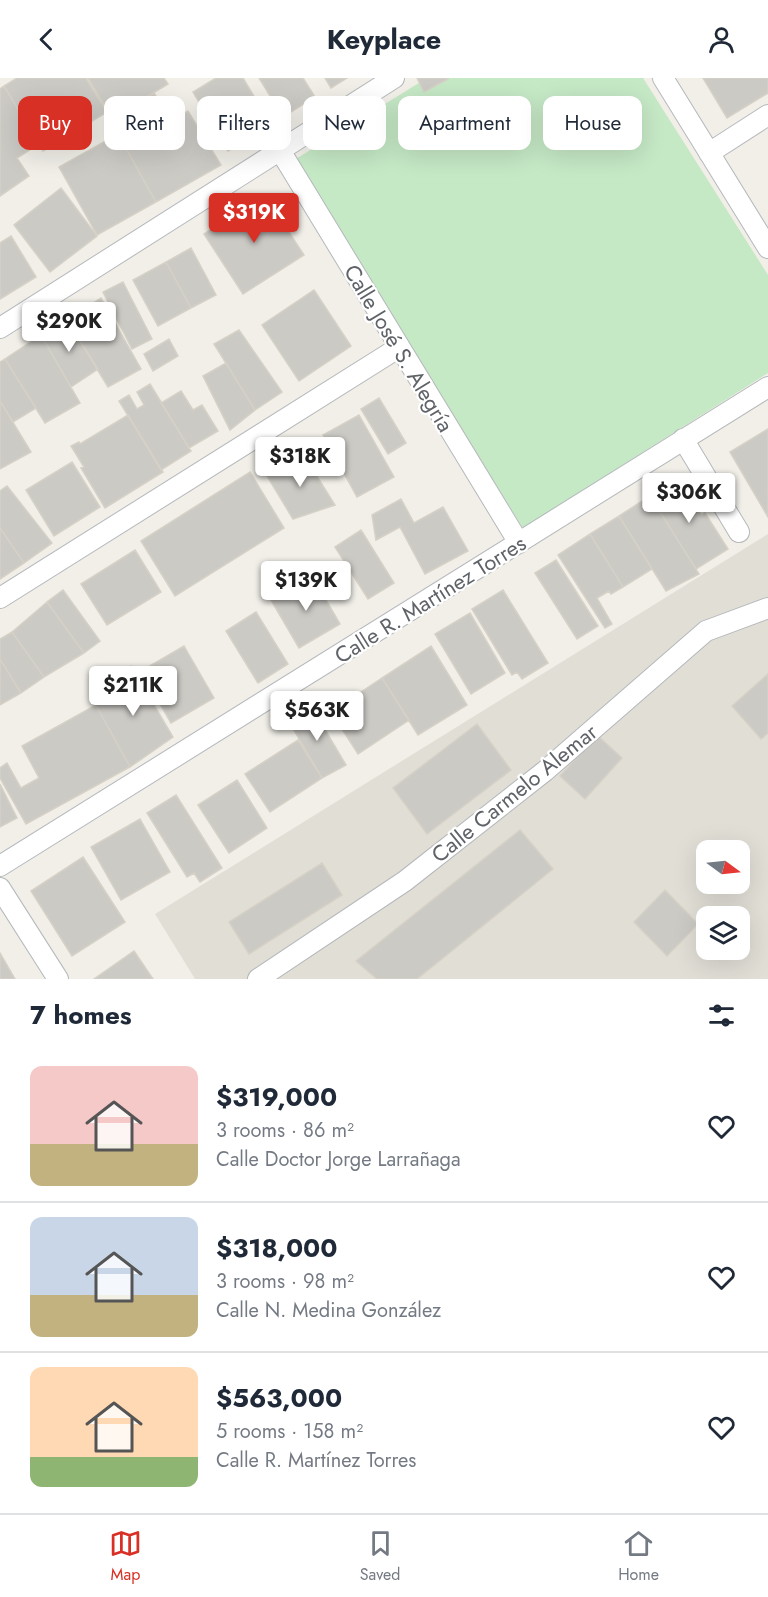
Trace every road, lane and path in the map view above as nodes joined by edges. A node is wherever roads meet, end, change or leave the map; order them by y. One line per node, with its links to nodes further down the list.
1 (394, 78): 4 (street)
2 (663, 78): 5 (street)
3 (768, 115): 5 (street)
4 (281, 152): 7 (street); 8 (street, Calle José S. Alegría)
5 (708, 153): 6 (street)
6 (768, 248)
7 (0, 328)
8 (398, 348): 12 (street, Calle José S. Alegría); 13 (street)
9 (768, 387): 10 (street, Calle R. Martínez Torres)
10 (683, 439): 11 (street); 12 (street, Calle R. Martínez Torres)
11 (739, 532)
12 (519, 543): 15 (street, Calle R. Martínez Torres)
13 (0, 598)
14 (768, 608): 17 (street, Calle Carmelo Alemar)
15 (0, 866)
16 (0, 888): 18 (street)
17 (261, 978)
18 (58, 979)

